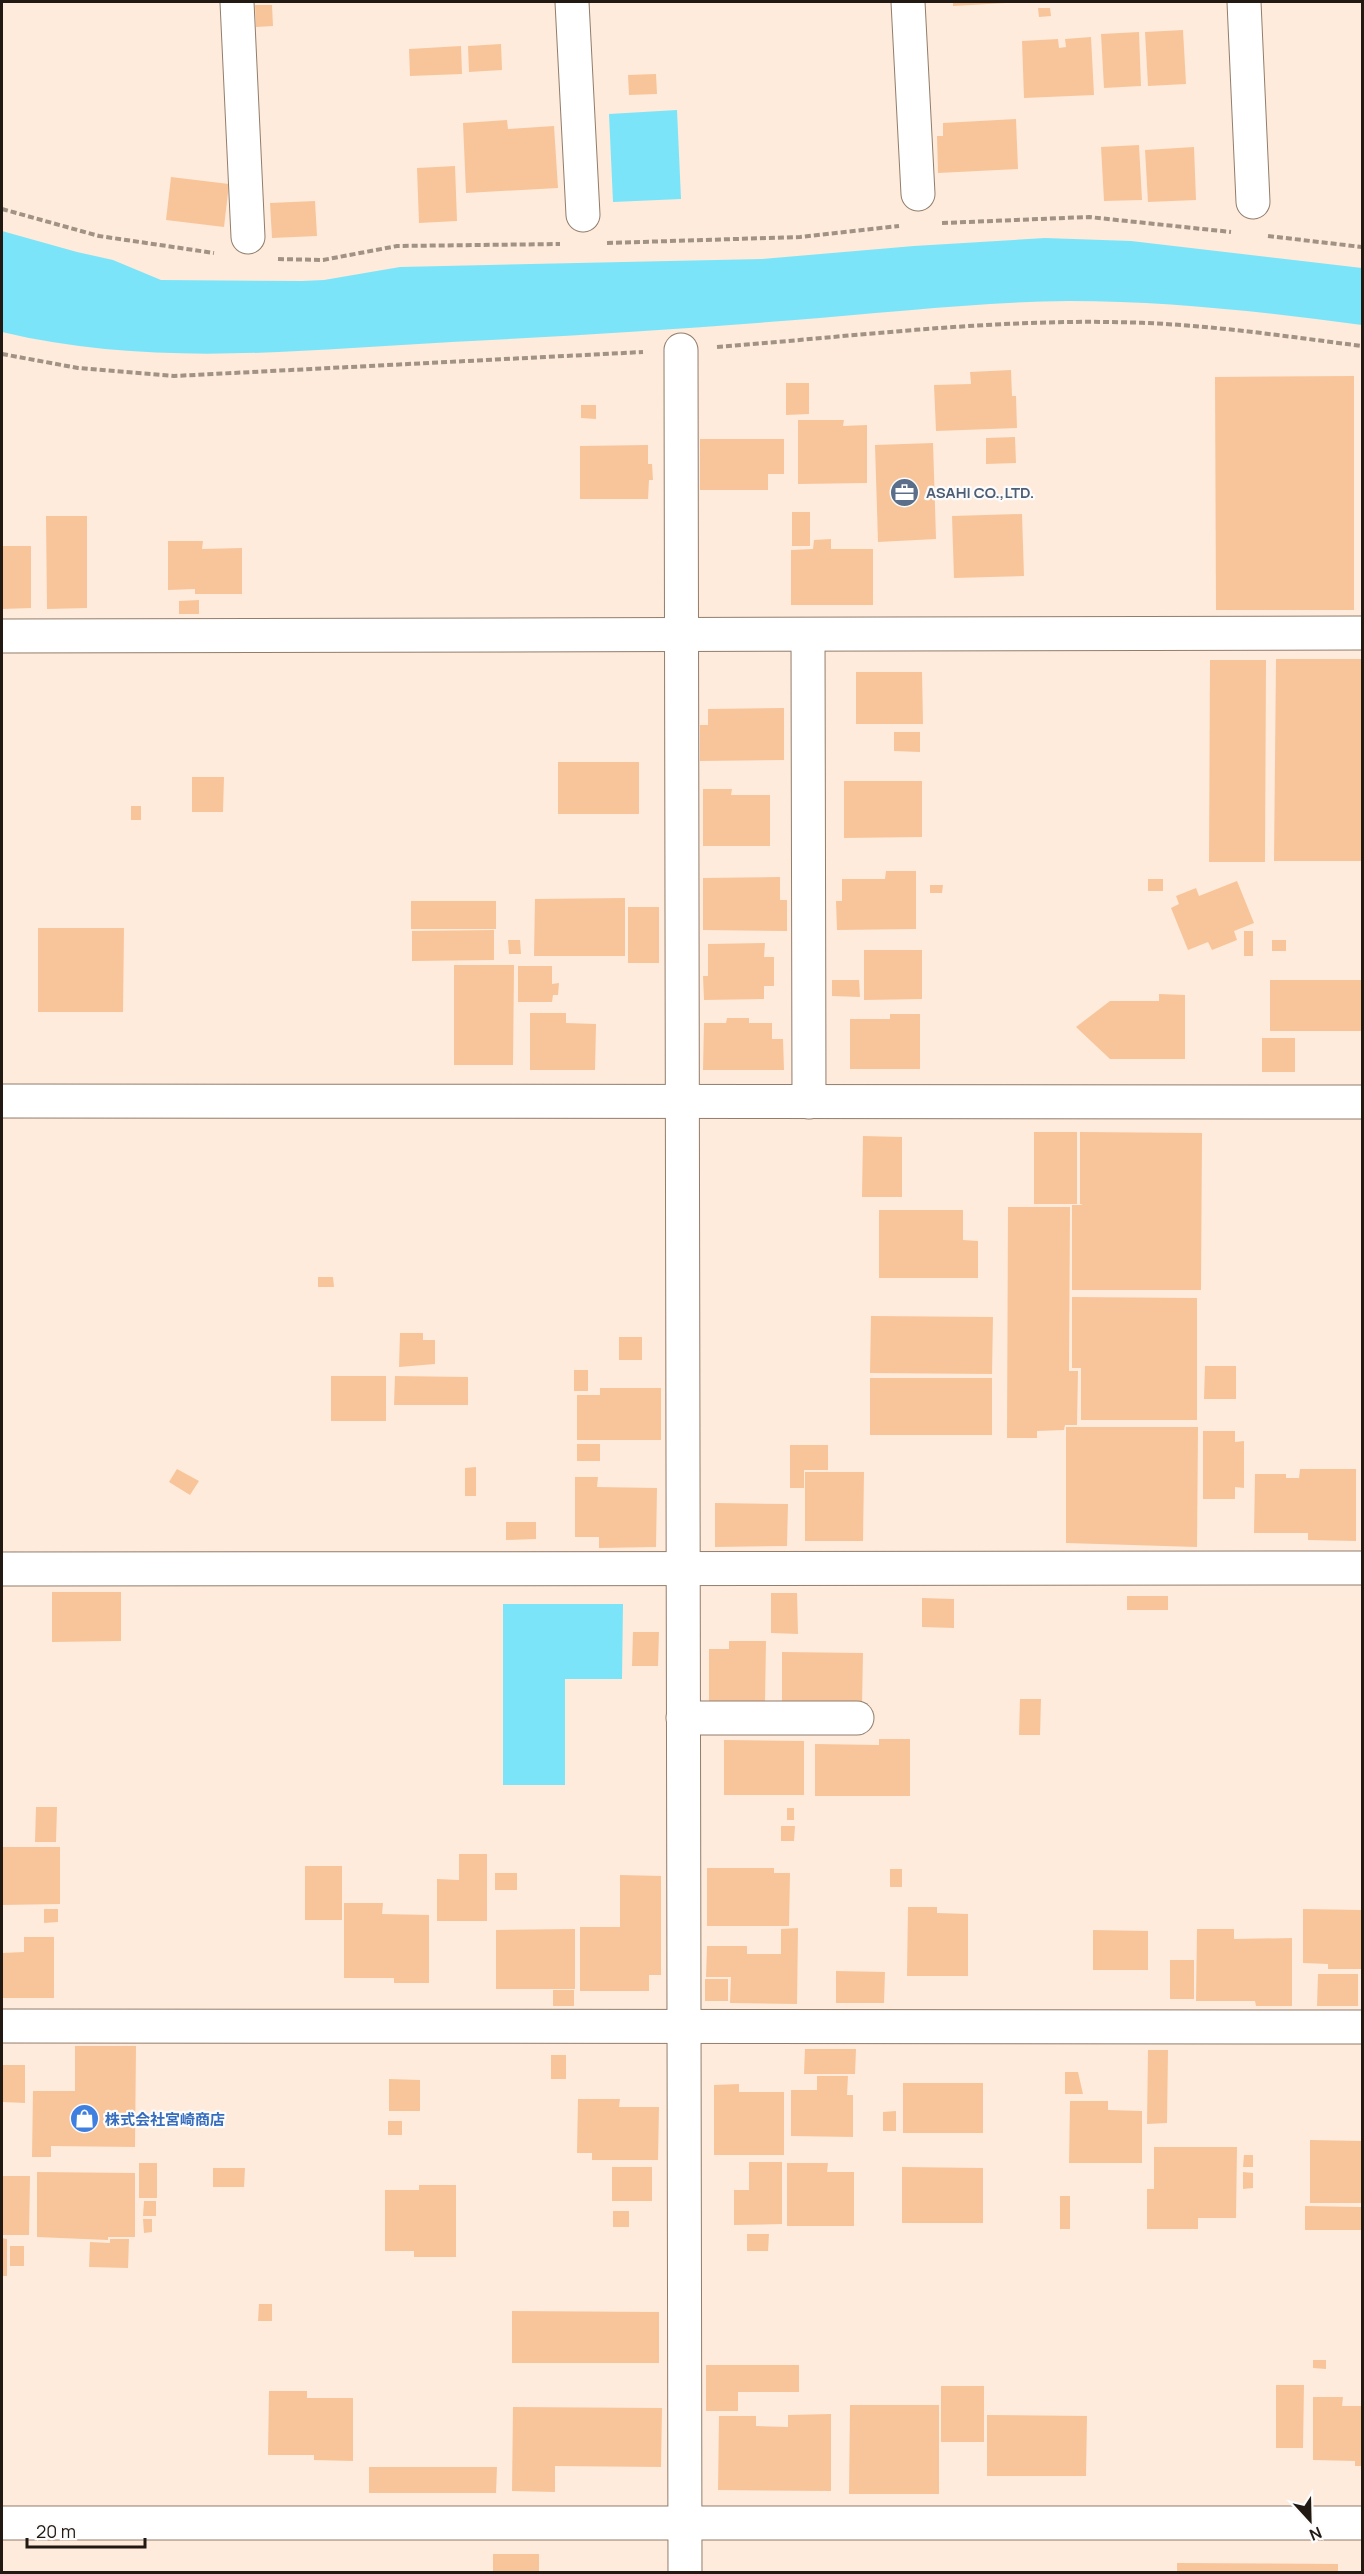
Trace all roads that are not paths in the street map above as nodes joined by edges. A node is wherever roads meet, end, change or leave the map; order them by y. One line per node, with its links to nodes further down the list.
1 (237, 2): 8 (street)
2 (572, 2): 7 (street)
3 (908, 2): 5 (street)
4 (1244, 2): 6 (street)
5 (918, 194)
6 (1253, 202)
7 (589, 229)
8 (259, 248)
9 (681, 350): 11 (street)
10 (1362, 633): 12 (street)
11 (682, 634): 12 (street); 13 (street); 15 (street)
12 (808, 634): 16 (street)
13 (2, 636)
14 (2, 1101): 15 (street)
15 (683, 1101): 16 (street); 18 (street)
16 (809, 1102): 17 (street)
17 (1362, 1102)
18 (683, 1567): 19 (street); 20 (street); 21 (street)
19 (1362, 1568)
20 (2, 1569)
21 (683, 1718): 22 (street); 24 (street)
22 (857, 1718)
23 (2, 2026): 24 (street)
24 (684, 2026): 25 (street); 27 (street)
25 (1362, 2027)
26 (2, 2523): 27 (street)
27 (685, 2523): 28 (street); 29 (street)
28 (1362, 2523)
29 (685, 2572)

